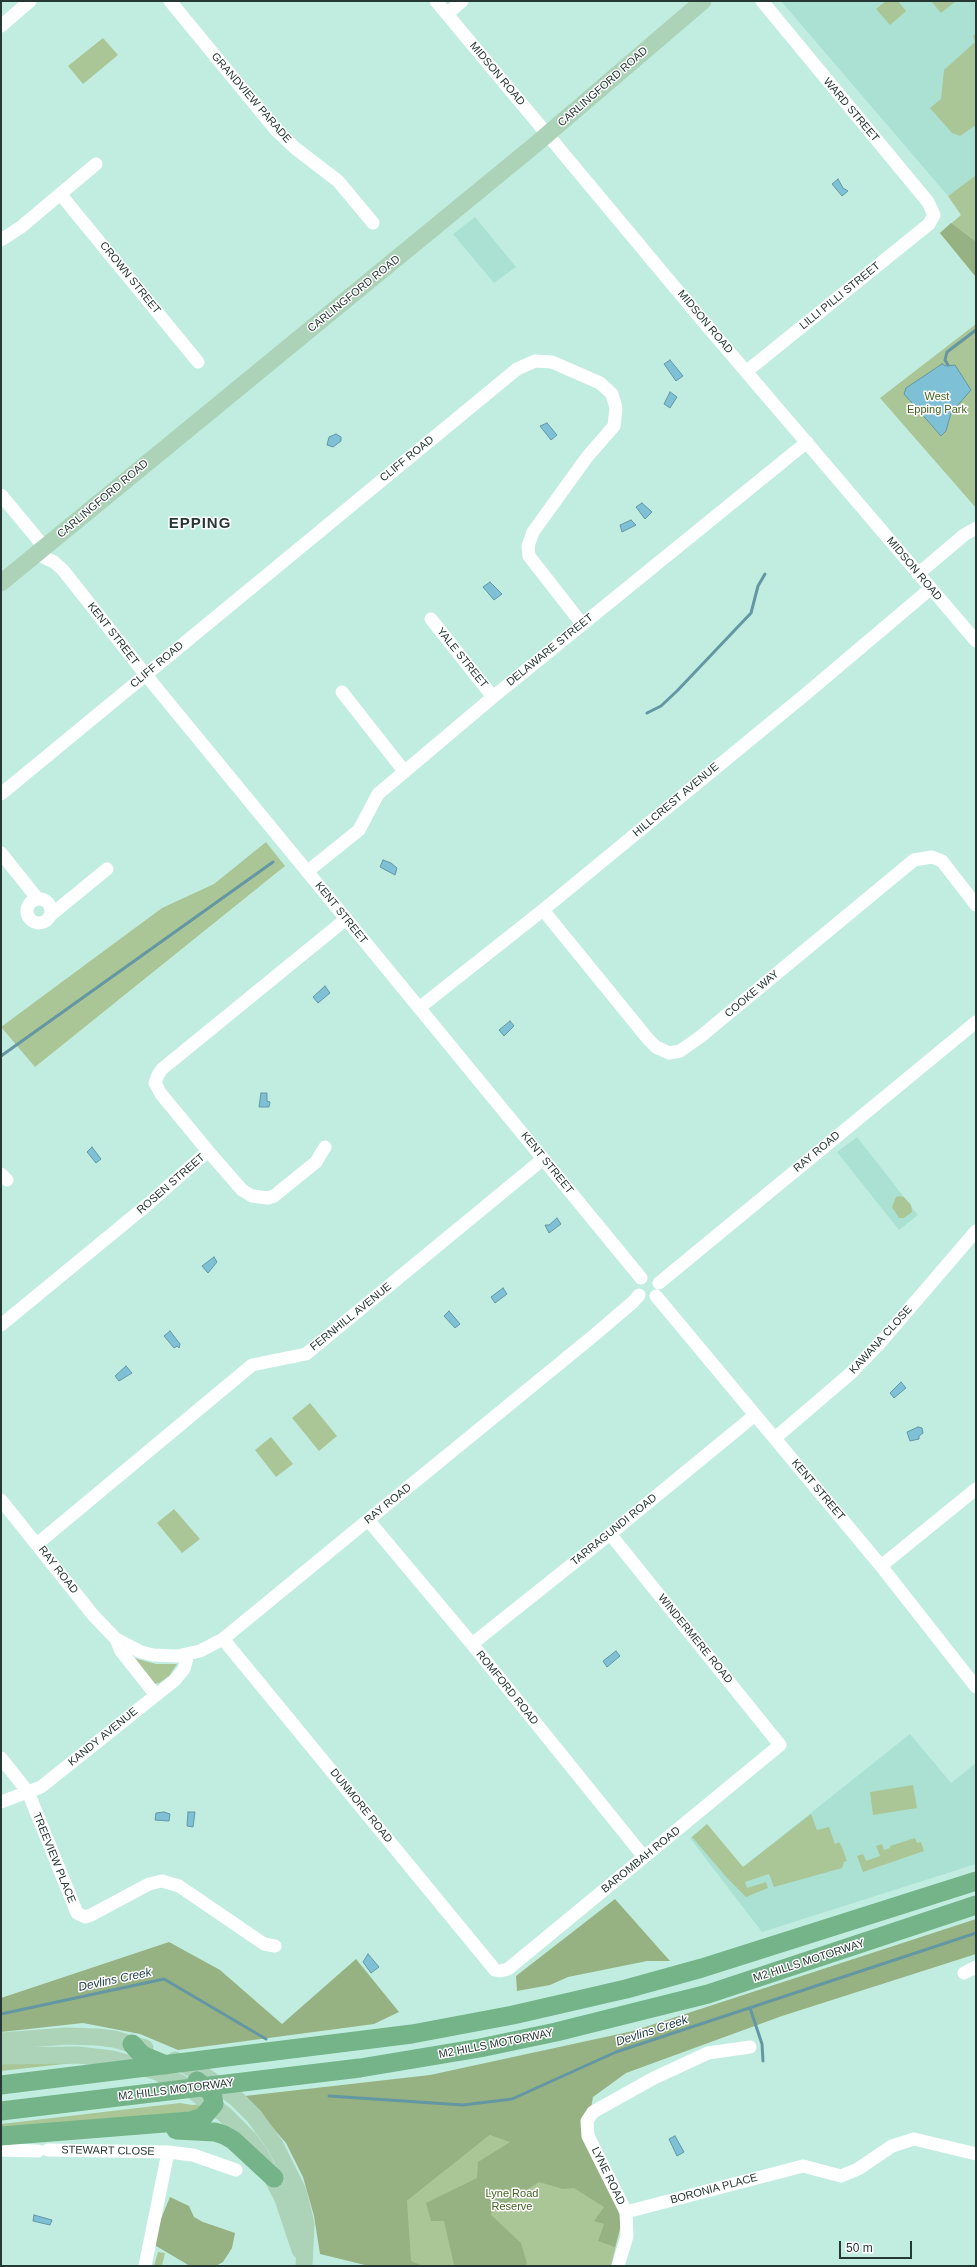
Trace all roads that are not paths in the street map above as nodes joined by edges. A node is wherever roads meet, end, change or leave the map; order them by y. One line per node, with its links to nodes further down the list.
1 (30, 1): 8 (street)
2 (170, 1): 13 (street, GRANDVIEW PARADE)
3 (436, 1): 7 (street, MIDSON ROAD)
4 (462, 1): 7 (street)
5 (703, 1): 9 (main road, CARLINGFORD ROAD)
6 (762, 1): 12 (street, WARD STREET)
7 (447, 14): 9 (street, MIDSON ROAD)
8 (1, 26)
9 (548, 135): 16 (street, MIDSON ROAD); 20 (main road, CARLINGFORD ROAD)
10 (96, 164): 11 (street)
11 (61, 195): 14 (street); 15 (street, CROWN STREET)
12 (933, 220): 16 (street, LILLI PILLI STREET)
13 (373, 223)
14 (1, 240)
15 (198, 362)
16 (747, 371): 17 (street, MIDSON ROAD)
17 (807, 442): 21 (street, MIDSON ROAD); 25 (street, DELAWARE STREET)
18 (1, 495): 20 (street, KENT STREET)
19 (976, 528): 21 (street)
20 (41, 551): 22 (main road, CARLINGFORD ROAD); 27 (street, KENT STREET)
21 (918, 574): 23 (street, MIDSON ROAD)
22 (1, 583)
23 (930, 589): 26 (street, MIDSON ROAD); 37 (street, HILLCREST AVENUE)
24 (431, 619): 29 (street, YALE STREET)
25 (582, 624): 27 (street, CLIFF ROAD); 29 (street, DELAWARE STREET)
26 (976, 641)
27 (145, 674): 31 (street, CLIFF ROAD); 34 (street, KENT STREET)
28 (342, 692): 30 (street)
29 (493, 697): 30 (street, DELAWARE STREET)
30 (404, 771): 34 (street, DELAWARE STREET)
31 (1, 794)
32 (1, 853): 35 (street)
33 (107, 869): 38 (street)
34 (308, 870): 39 (street, KENT STREET)
35 (37, 898): 38 (street); 38 (street)
36 (976, 905): 37 (street, COOKE WAY)
37 (543, 910): 40 (street, HILLCREST AVENUE)
38 (52, 914)
39 (346, 920): 40 (street, KENT STREET); 43 (street, ROSEN STREET)
40 (419, 1008): 44 (street, KENT STREET)
41 (976, 1022): 47 (street, RAY ROAD)
42 (325, 1147): 43 (street)
43 (208, 1151): 50 (street, ROSEN STREET)
44 (543, 1159): 46 (street, KENT STREET); 57 (street, FERNHILL AVENUE)
45 (976, 1230): 52 (street, KAWANA CLOSE)
46 (641, 1278): 47 (street); 48 (street)
47 (659, 1283): 49 (street)
48 (639, 1294): 49 (street); 55 (street, RAY ROAD)
49 (656, 1296): 51 (street, KENT STREET)
50 (1, 1325)
51 (755, 1414): 52 (street, KENT STREET); 56 (street, TARRAGUNDI ROAD)
52 (775, 1438): 58 (street, KENT STREET)
53 (976, 1489): 58 (street)
54 (1, 1500): 57 (street, RAY ROAD)
55 (368, 1520): 60 (street, RAY ROAD); 61 (street, ROMFORD ROAD)
56 (610, 1534): 61 (street, TARRAGUNDI ROAD); 65 (street, WINDERMERE ROAD)
57 (37, 1544): 59 (street, RAY ROAD)
58 (881, 1566): 63 (street, KENT STREET)
59 (116, 1639): 62 (street, RAY ROAD); 64 (street, RAY ROAD)
60 (223, 1639): 62 (street, RAY ROAD); 74 (street, DUNMORE ROAD)
61 (472, 1644): 69 (street, ROMFORD ROAD)
62 (188, 1654): 64 (street, KANDY AVENUE)
63 (976, 1687)
64 (155, 1694): 67 (street, KANDY AVENUE)
65 (780, 1745): 69 (street, BAROMBAH ROAD)
66 (1, 1758): 67 (street, TREEVIEW PLACE)
67 (28, 1792): 68 (street, KANDY AVENUE); 72 (street, TREEVIEW PLACE)
68 (1, 1802)
69 (644, 1857): 74 (street, BAROMBAH ROAD)
70 (976, 1881): 80 (highway)
71 (976, 1905): 82 (highway, M2 HILLS MOTORWAY)
72 (275, 1946)
73 (976, 1967): 75 (street)
74 (500, 1971)
75 (964, 1973)
76 (1, 2041): 78 (main road)
77 (750, 2047): 90 (street, LYNE ROAD)
78 (145, 2050): 81 (highway); 91 (main road)
79 (1, 2056): 81 (main road)
80 (1, 2085)
81 (213, 2104): 83 (highway); 89 (main road)
82 (1, 2111)
83 (67, 2132): 84 (highway); 89 (highway)
84 (1, 2136)
85 (1, 2150): 86 (street, STEWART CLOSE)
86 (168, 2152): 88 (street, STEWART CLOSE); 92 (street, STEWART CLOSE)
87 (976, 2154): 90 (street, BORONIA PLACE)
88 (236, 2170)
89 (274, 2178): 91 (main road)
90 (626, 2212): 93 (street, LYNE ROAD)
91 (303, 2262)
92 (145, 2266)
93 (618, 2266)

